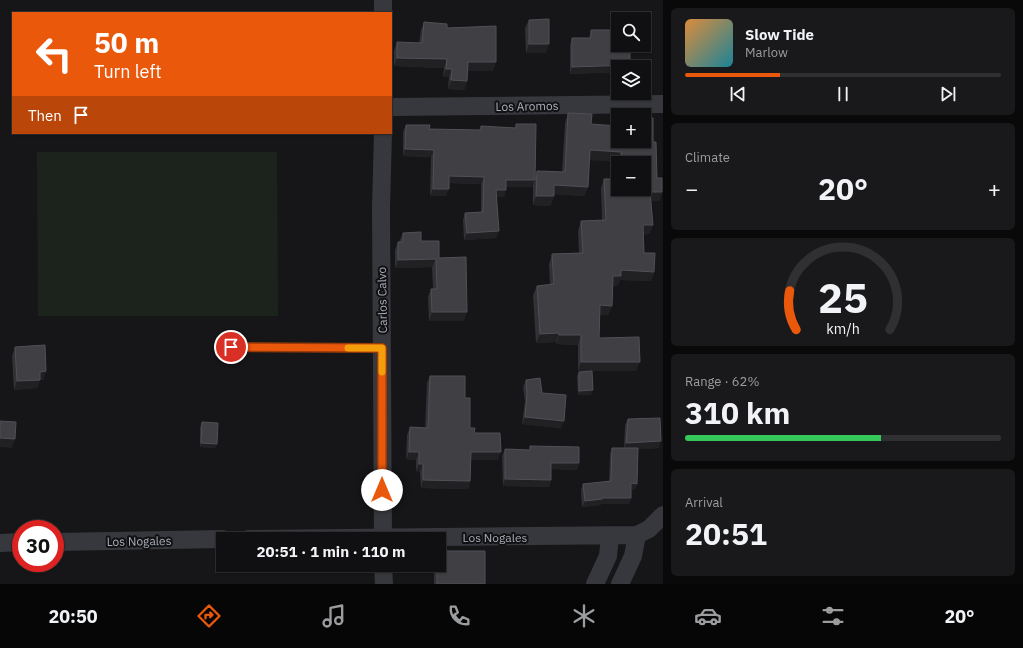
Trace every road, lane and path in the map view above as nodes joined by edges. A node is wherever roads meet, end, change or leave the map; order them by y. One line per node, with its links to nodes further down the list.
1 (383, 0): 2 (street)
2 (383, 12)
3 (663, 104): 4 (street, Los Aromos)
4 (392, 107)
5 (383, 134): 7 (street, Carlos Calvo)
6 (231, 347): 7 (lane)
7 (382, 348): 9 (street, Carlos Calvo)
8 (663, 515): 10 (street)
9 (382, 532)
10 (637, 535): 11 (street, Los Nogales); 20 (street)
11 (610, 536): 12 (street, Los Nogales); 19 (street)
12 (446, 537)
13 (216, 539): 15 (street, Los Nogales)
14 (12, 542): 16 (street)
15 (64, 542)
16 (0, 543)
17 (383, 572): 18 (street)
18 (384, 584)
19 (595, 584)
20 (620, 584)

